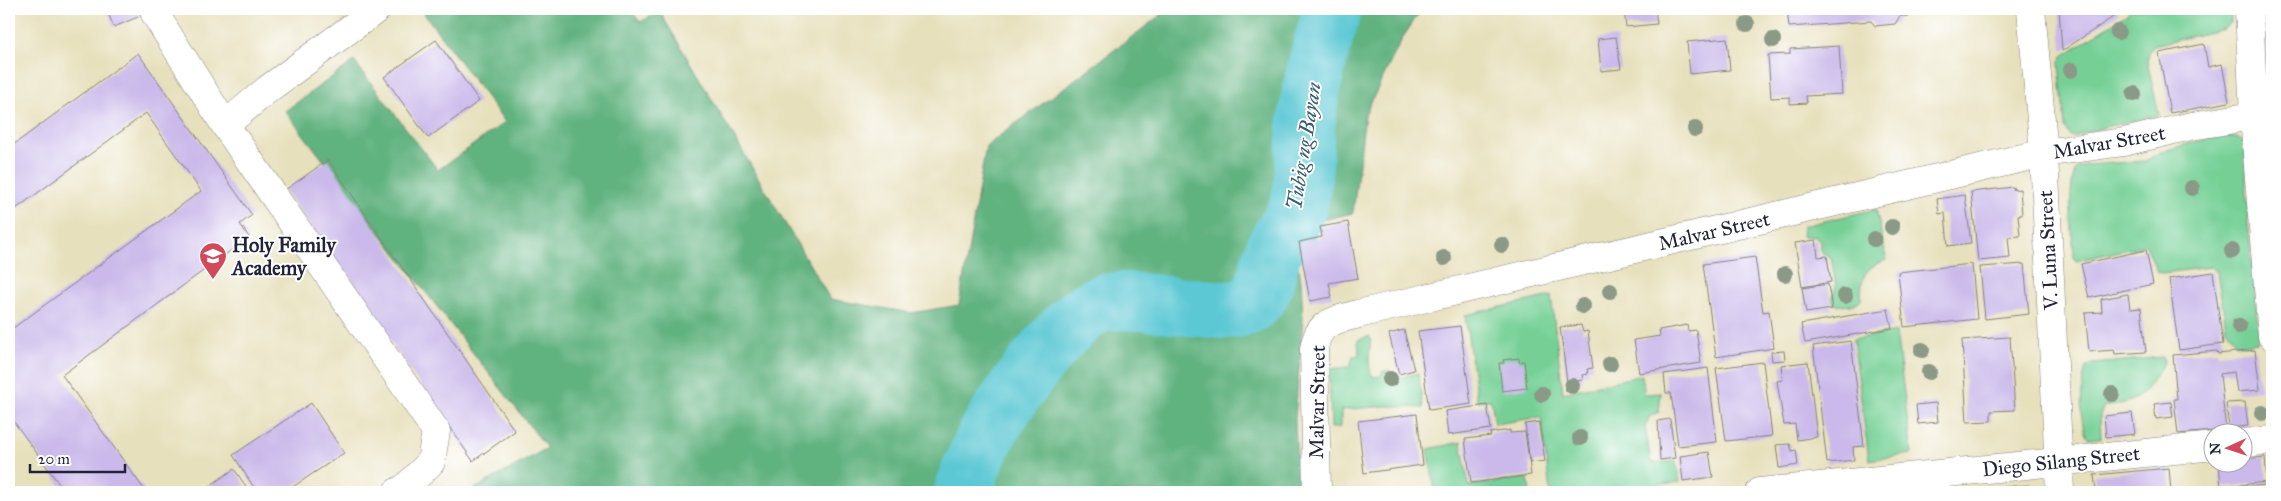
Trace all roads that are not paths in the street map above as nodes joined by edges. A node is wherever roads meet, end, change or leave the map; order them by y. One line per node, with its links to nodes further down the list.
1 (377, 9): 6 (street)
2 (2031, 9): 7 (street, V. Luna Street)
3 (2249, 9): 5 (street)
4 (155, 14): 6 (street)
5 (2263, 115): 7 (street, Malvar Street); 8 (street)
6 (225, 125): 13 (street)
7 (2044, 153): 12 (street, V. Luna Street); 14 (street, Malvar Street)
8 (2272, 336)
9 (2272, 440): 10 (street)
10 (2254, 442)
11 (2204, 447): 12 (street, Diego Silang Street)
12 (2058, 460): 15 (street, Diego Silang Street); 16 (street, V. Luna Street)
13 (397, 492)
14 (1317, 492)
15 (1760, 492)
16 (2060, 492)

